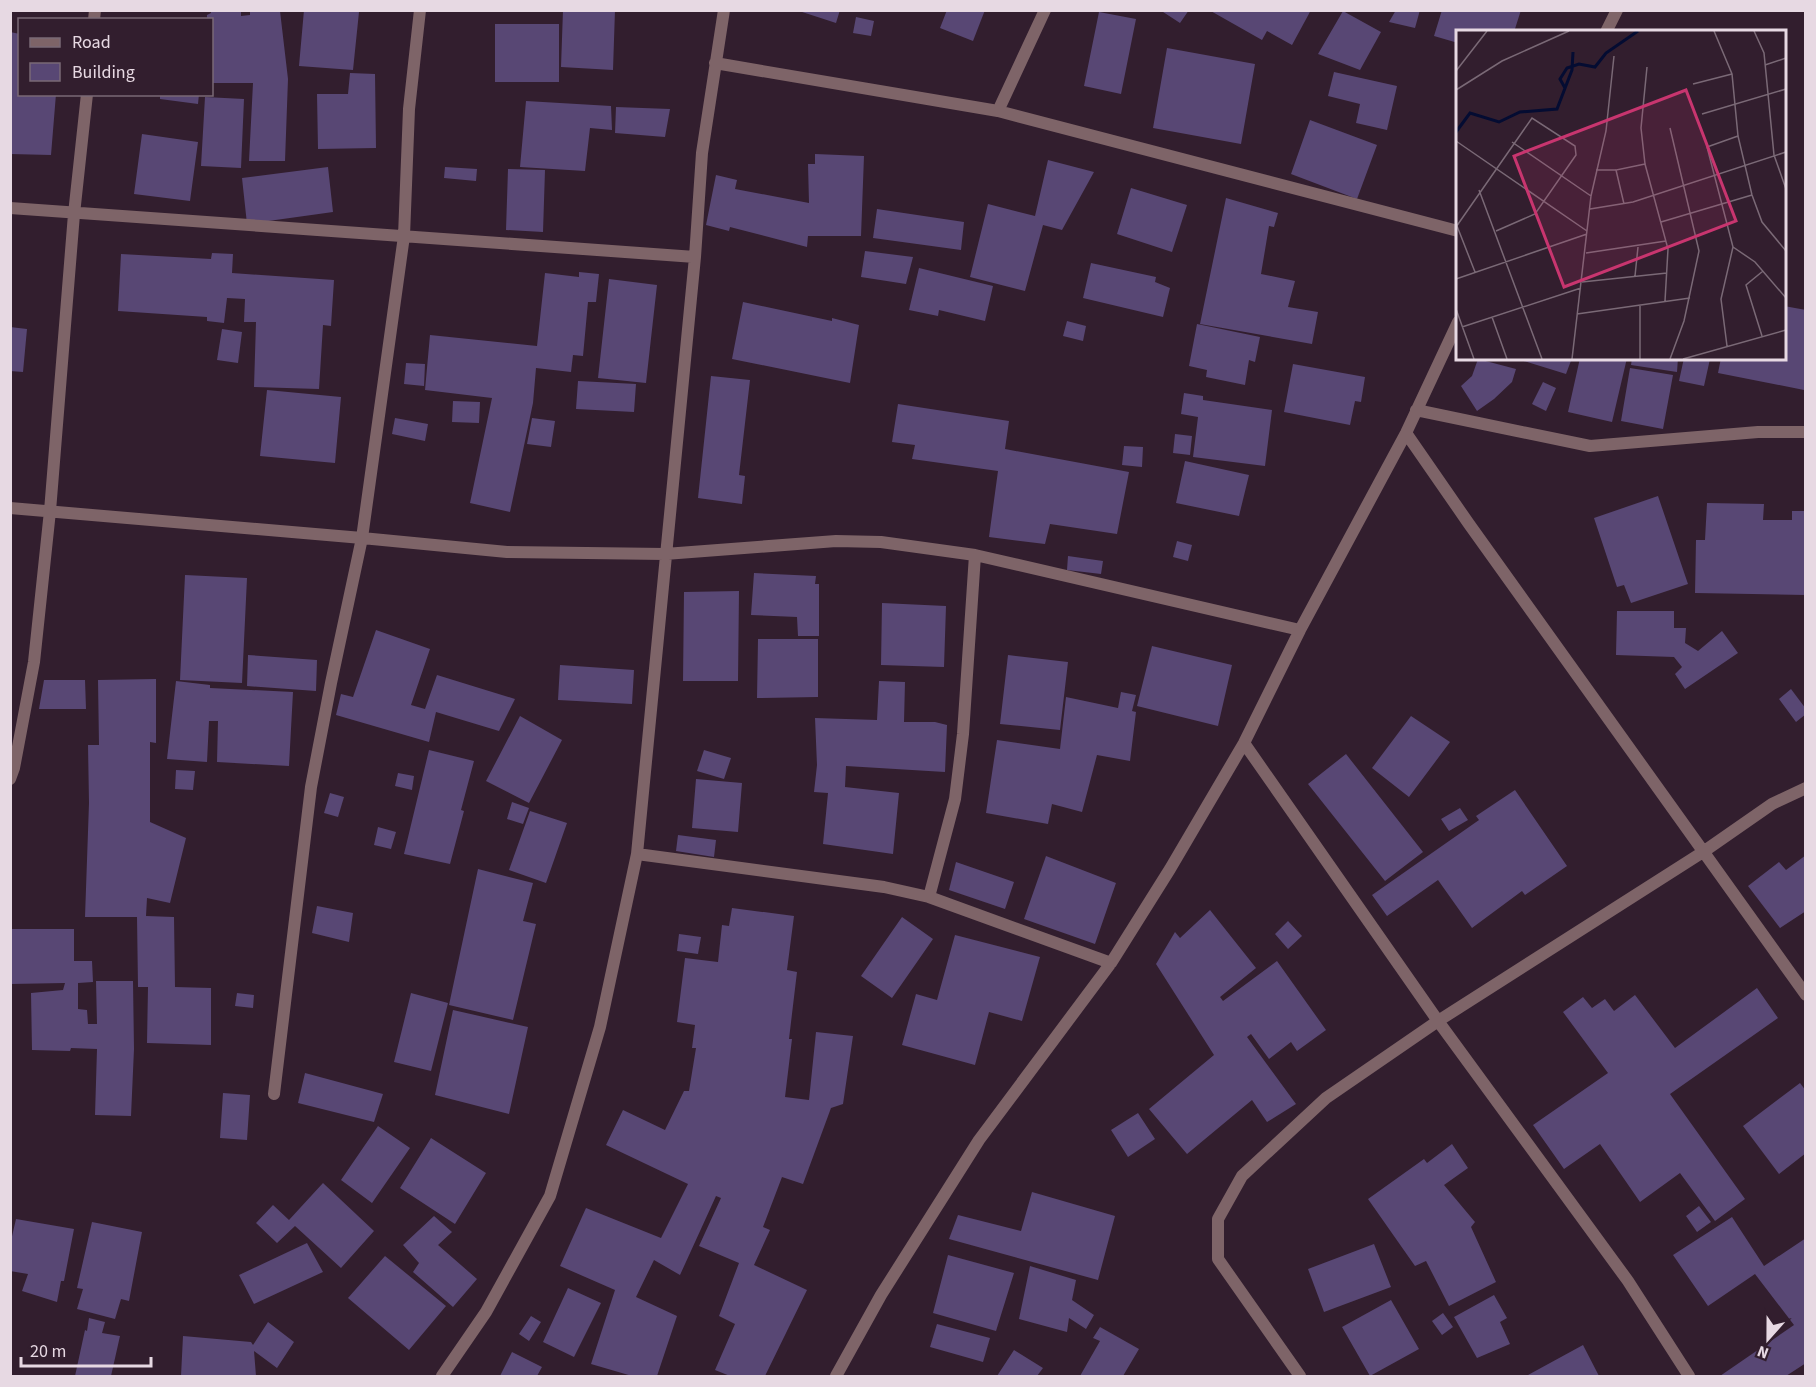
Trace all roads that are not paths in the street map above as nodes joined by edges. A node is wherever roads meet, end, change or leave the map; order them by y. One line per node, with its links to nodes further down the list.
1 (420, 10): 12 (street)
2 (724, 10): 6 (street)
3 (1045, 10): 8 (street)
4 (1617, 10): 5 (street)
5 (1607, 30)
6 (716, 63): 8 (street); 13 (street)
7 (87, 96): 10 (street)
8 (998, 111): 11 (street)
9 (10, 208): 10 (street)
10 (74, 214): 12 (street); 19 (street)
11 (1456, 230)
12 (404, 236): 13 (street); 20 (street)
13 (695, 257): 21 (street)
14 (1456, 326): 15 (street)
15 (1416, 410): 16 (street); 17 (street)
16 (1806, 432)
17 (1406, 433): 23 (street); 27 (street)
18 (10, 508): 19 (street)
19 (50, 511): 20 (street); 25 (street)
20 (362, 538): 21 (street); 33 (street)
21 (665, 554): 22 (street); 28 (street)
22 (975, 555): 23 (street); 29 (street)
23 (1300, 630): 24 (street)
24 (1244, 743): 30 (street); 32 (street)
25 (10, 779)
26 (1806, 788): 27 (street)
27 (1702, 852): 31 (street); 32 (street)
28 (637, 854): 29 (street); 34 (street)
29 (929, 897): 30 (street)
30 (1111, 963): 35 (street)
31 (1806, 995)
32 (1438, 1021): 36 (street); 37 (street)
33 (274, 1094)
34 (442, 1377)
35 (836, 1377)
36 (1300, 1377)
37 (1689, 1377)

